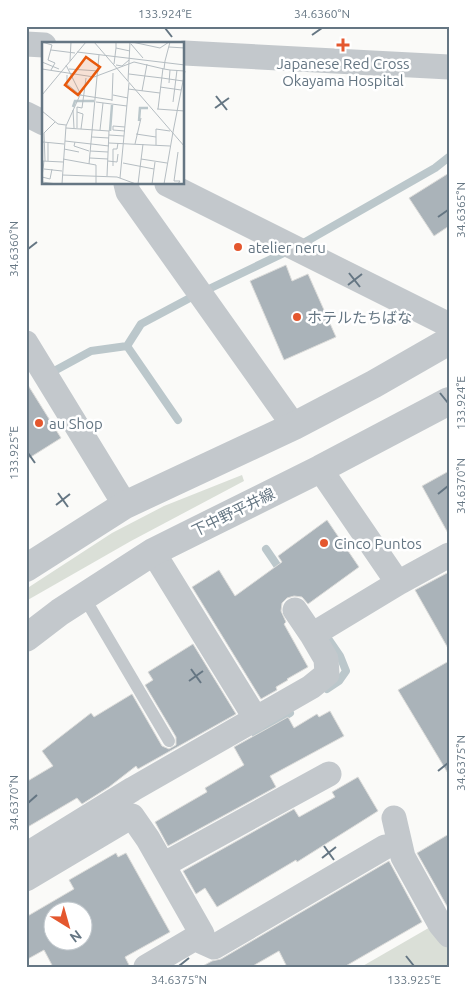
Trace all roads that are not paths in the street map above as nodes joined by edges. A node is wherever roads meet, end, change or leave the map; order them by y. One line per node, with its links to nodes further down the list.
1 (26, 44): 2 (street)
2 (42, 45)
3 (185, 53): 4 (street)
4 (449, 67)
5 (26, 114): 6 (street)
6 (42, 122)
7 (126, 185): 13 (street)
8 (168, 185): 9 (street)
9 (449, 325)
10 (449, 341): 13 (street)
11 (26, 343): 15 (street)
12 (449, 401): 14 (street, 下中野平井線)
13 (294, 426): 15 (street)
14 (320, 469): 16 (street, 下中野平井線); 19 (street)
15 (124, 505): 18 (street)
16 (154, 552): 20 (street, 下中野平井線); 24 (street)
17 (449, 555): 19 (street)
18 (26, 568)
19 (398, 583): 22 (street)
20 (84, 597): 23 (street, 下中野平井線); 25 (lane)
21 (295, 610): 22 (street)
22 (319, 631): 24 (street)
23 (26, 638)
24 (256, 719): 29 (street)
25 (169, 741)
26 (329, 774): 30 (street)
27 (394, 818): 32 (street)
28 (386, 846): 33 (street)
29 (26, 855)
30 (163, 865): 31 (street); 33 (street)
31 (26, 879)
32 (449, 935)
33 (194, 938): 34 (street)
34 (146, 967)

